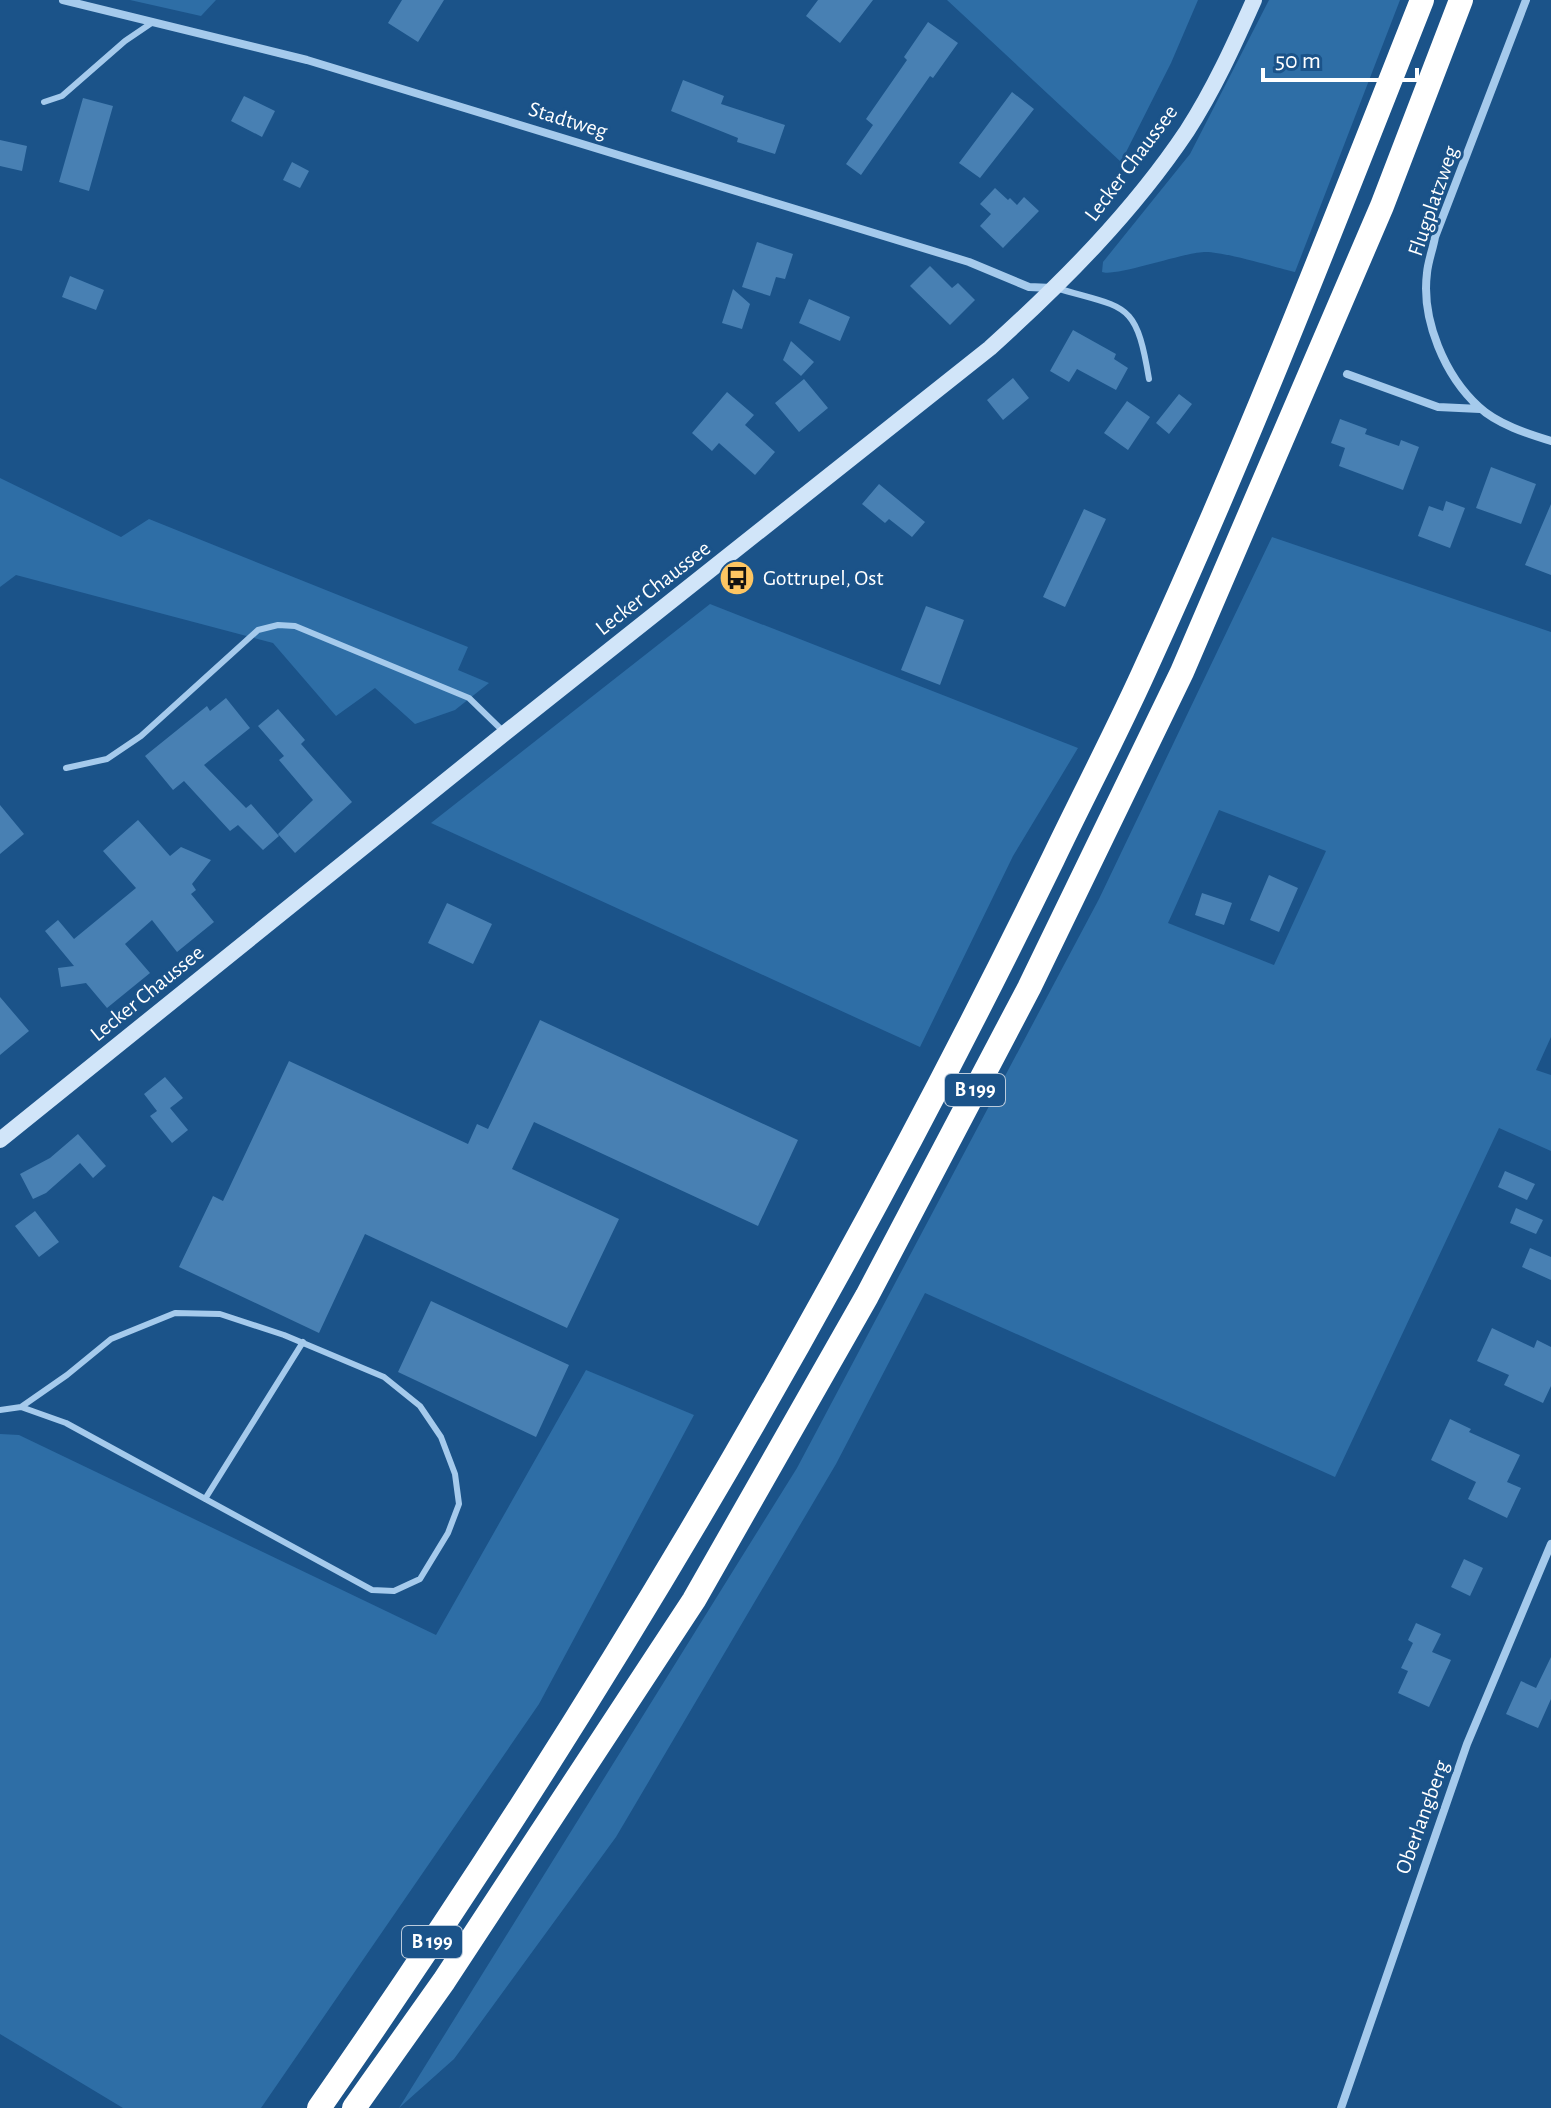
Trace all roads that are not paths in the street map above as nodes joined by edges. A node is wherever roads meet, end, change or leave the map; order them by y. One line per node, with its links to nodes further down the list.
1 (63, 0): 6 (street, Stadtweg)
2 (1254, 0): 8 (street, Lecker Chaussee)
3 (1422, 0): 21 (highway, B 199)
4 (1461, 0): 22 (highway, B 199)
5 (1526, 0): 11 (street, Flugplatzweg)
6 (153, 22): 7 (lane); 8 (street, Stadtweg)
7 (44, 102)
8 (1056, 288): 10 (lane); 13 (street, Lecker Chaussee)
9 (1347, 374): 11 (street, Flugplatzweg)
10 (1149, 379)
11 (1480, 409): 12 (street, Flugplatzweg)
12 (1551, 441)
13 (505, 733): 14 (lane); 15 (street, Lecker Chaussee)
14 (66, 768)
15 (0, 1140)
16 (303, 1342): 17 (lane); 19 (lane); 19 (lane)
17 (21, 1407): 18 (lane); 19 (lane)
18 (0, 1410)
19 (205, 1499)
20 (1551, 1544): 23 (street, Oberlangberg)
21 (319, 2108)
22 (354, 2108)
23 (1341, 2108)

